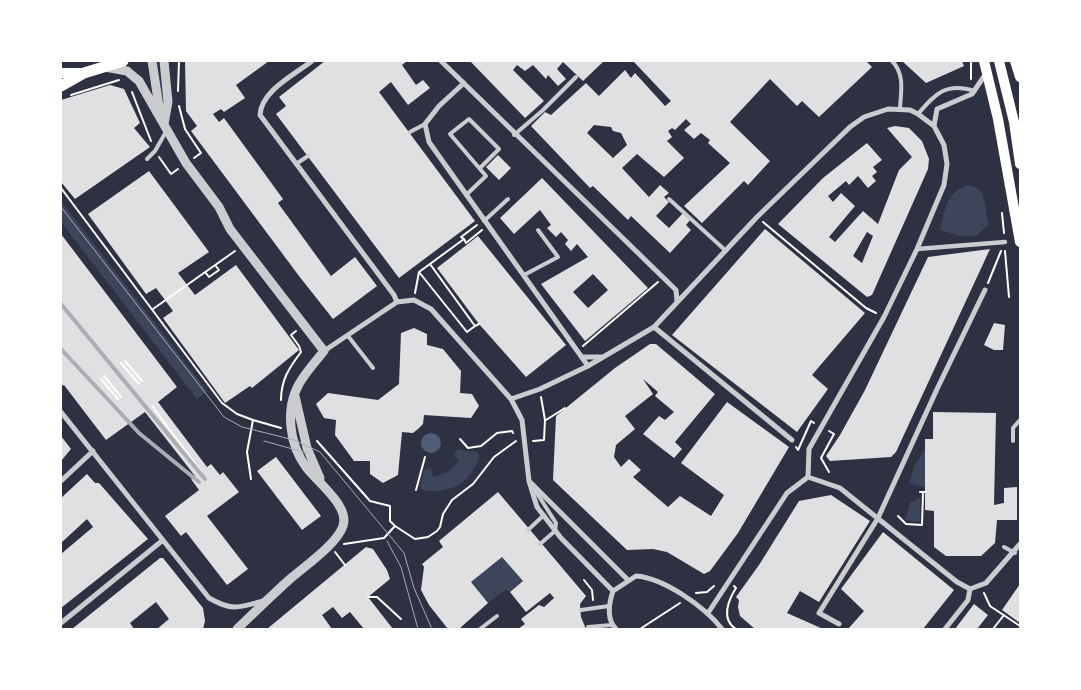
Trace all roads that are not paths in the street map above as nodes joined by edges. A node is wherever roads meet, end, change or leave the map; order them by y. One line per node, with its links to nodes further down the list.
1 (123, 61): 10 (highway)
2 (152, 61): 21 (street)
3 (164, 61): 21 (street)
4 (312, 61): 28 (street)
5 (441, 61): 16 (street)
6 (892, 61): 19 (lane)
7 (984, 61): 11 (main road)
8 (999, 61): 29 (main road)
9 (1015, 61): 15 (main road)
10 (105, 67): 13 (highway); 21 (street)
11 (987, 72): 17 (street); 35 (main road)
12 (61, 73): 13 (main road)
13 (84, 74): 18 (highway)
14 (576, 76): 25 (lane)
15 (1020, 77)
16 (464, 83): 22 (street); 25 (street)
17 (975, 90): 20 (lane); 23 (street)
18 (64, 91)
19 (900, 108): 20 (street); 40 (street)
20 (918, 114): 23 (street)
21 (164, 124): 27 (lane); 47 (street)
22 (425, 124): 24 (lane); 31 (street)
23 (934, 126): 39 (street)
24 (410, 132)
25 (514, 135): 43 (street)
26 (308, 156): 28 (lane)
27 (147, 159)
28 (296, 164): 44 (street)
29 (1020, 164)
30 (480, 168): 30 (lane); 31 (lane)
31 (466, 194): 34 (street)
32 (508, 199): 34 (lane)
33 (670, 199): 40 (lane)
34 (484, 221): 41 (street)
35 (1019, 226): 38 (main road)
36 (538, 230): 41 (lane)
37 (1005, 242): 39 (street)
38 (1020, 242)
39 (918, 249): 58 (street)
40 (726, 251): 43 (street)
41 (524, 275): 48 (street)
42 (985, 290): 63 (street)
43 (676, 301): 45 (street)
44 (397, 302): 46 (street); 52 (street)
45 (654, 327): 49 (street); 55 (street)
46 (348, 336): 47 (street); 51 (lane)
47 (324, 351): 74 (street)
48 (582, 357): 49 (street); 50 (street)
49 (603, 357): 50 (street)
50 (588, 366): 52 (street)
51 (373, 368)
52 (511, 399): 60 (street)
53 (61, 412): 57 (street)
54 (1020, 420): 56 (lane)
55 (792, 440)
56 (1013, 441)
57 (94, 451): 59 (street); 66 (street)
58 (808, 477): 63 (street); 77 (street)
59 (61, 480)
60 (529, 481): 61 (lane); 62 (street); 71 (street)
61 (543, 505): 62 (lane); 65 (lane)
62 (544, 516): 64 (lane); 65 (street)
63 (878, 518): 72 (street); 80 (street)
64 (528, 530)
65 (555, 531): 67 (lane); 73 (street)
66 (163, 540): 74 (street); 79 (street)
67 (540, 544)
68 (1020, 544): 70 (street)
69 (1004, 547): 70 (lane)
70 (1015, 552): 72 (street)
71 (628, 580): 73 (street); 77 (street)
72 (970, 589): 86 (street)
73 (613, 591): 75 (street)
74 (268, 600): 83 (street)
75 (609, 606): 76 (lane); 82 (street)
76 (581, 610)
77 (708, 613): 85 (street)
78 (498, 616): 84 (lane)
79 (61, 623)
80 (839, 624)
81 (588, 627): 82 (lane)
82 (614, 627)
83 (237, 629)
84 (480, 629)
85 (722, 629)
86 (944, 629)

